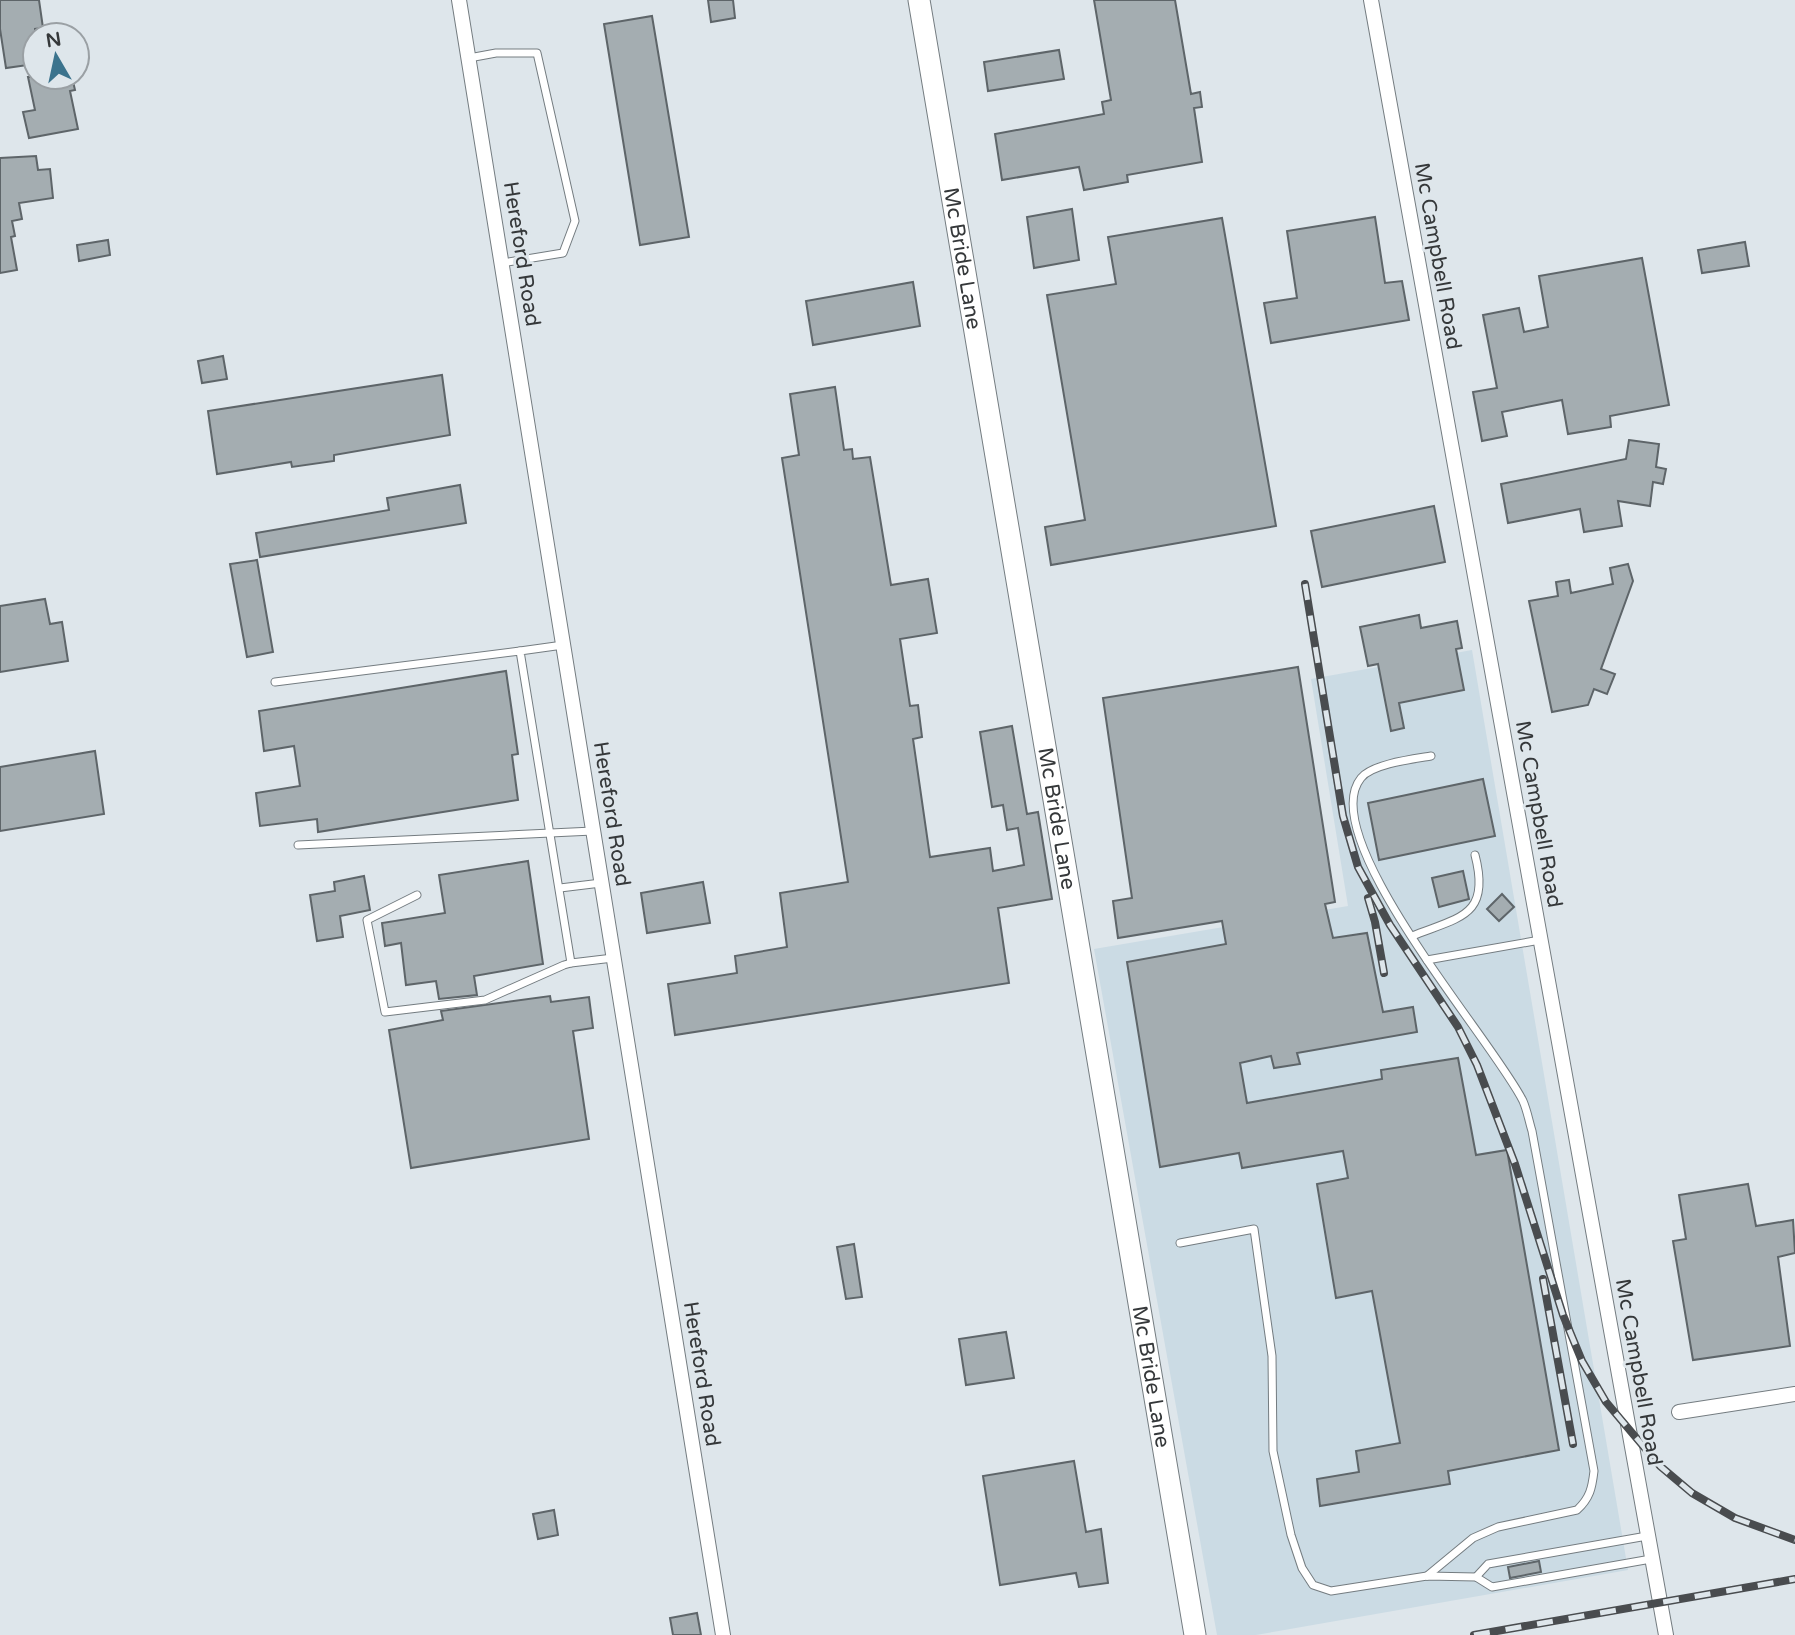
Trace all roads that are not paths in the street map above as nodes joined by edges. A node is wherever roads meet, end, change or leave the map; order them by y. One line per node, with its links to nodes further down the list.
1 (459, 0): 4 (street, Hereford Road)
2 (919, 0): 30 (street, Mc Bride Lane)
3 (1371, 0): 18 (street, Mc Campbell Road)
4 (469, 58): 5 (street, Hereford Road); 5 (lane)
5 (502, 263): 6 (street, Hereford Road)
6 (563, 645): 7 (lane); 10 (street, Hereford Road)
7 (520, 651): 8 (lane); 11 (lane)
8 (275, 682)
9 (1431, 756): 17 (lane)
10 (594, 831): 11 (lane); 14 (street, Hereford Road)
11 (551, 833): 12 (lane); 15 (lane)
12 (298, 845)
13 (1475, 855): 17 (lane)
14 (602, 883): 15 (lane); 19 (street, Hereford Road)
15 (559, 888): 21 (lane)
16 (417, 895): 21 (lane)
17 (1412, 936): 20 (lane)
18 (1540, 940): 20 (lane); 25 (street, Mc Campbell Road)
19 (614, 958): 21 (lane); 29 (street, Hereford Road)
20 (1427, 960): 27 (lane)
21 (572, 963)
22 (1180, 1243): 27 (lane)
23 (1795, 1394): 24 (street)
24 (1679, 1412)
25 (1647, 1536): 26 (street, Mc Campbell Road); 28 (lane)
26 (1651, 1559): 28 (lane); 31 (street, Mc Campbell Road)
27 (1427, 1576): 28 (lane)
28 (1476, 1577)
29 (723, 1635)
30 (1195, 1635)
31 (1666, 1635)

